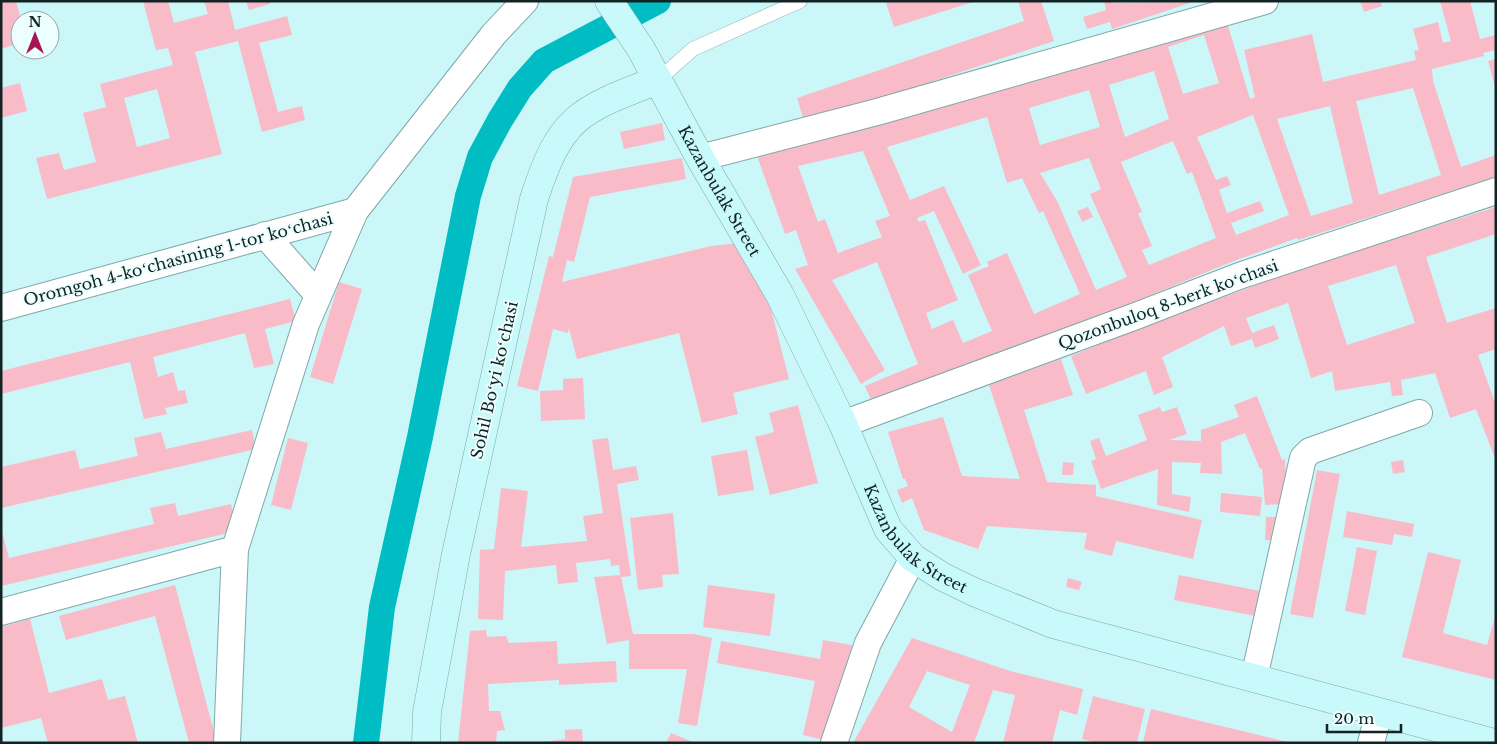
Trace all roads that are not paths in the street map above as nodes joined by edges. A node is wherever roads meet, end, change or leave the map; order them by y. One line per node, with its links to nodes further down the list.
1 (525, 1): 8 (street)
2 (609, 1): 5 (main road, Kazanbulak Street)
3 (800, 1): 5 (lane)
4 (1265, 1): 6 (street)
5 (658, 80): 6 (main road, Kazanbulak Street); 20 (main road, Sohil Boʻyi koʻchasi)
6 (700, 158): 13 (main road, Kazanbulak Street)
7 (1496, 190): 13 (street, Qozonbuloq 8-berk koʻchasi)
8 (355, 211): 9 (street, Oromgoh 4-koʻchasining 1-tor koʻchasi); 10 (street)
9 (265, 235): 10 (street); 11 (street, Oromgoh 4-koʻchasining 1-tor koʻchasi)
10 (318, 295): 14 (street)
11 (1, 308)
12 (1420, 413): 17 (street)
13 (843, 424): 15 (main road, Kazanbulak Street)
14 (235, 549): 16 (street); 19 (street)
15 (913, 558): 17 (main road, Kazanbulak Street); 21 (street)
16 (1, 612)
17 (1254, 678): 18 (main road, Kazanbulak Street)
18 (1379, 712): 22 (street); 23 (main road, Kazanbulak Street)
19 (227, 743)
20 (426, 743)
21 (834, 743)
22 (1371, 743)
23 (1494, 743)

